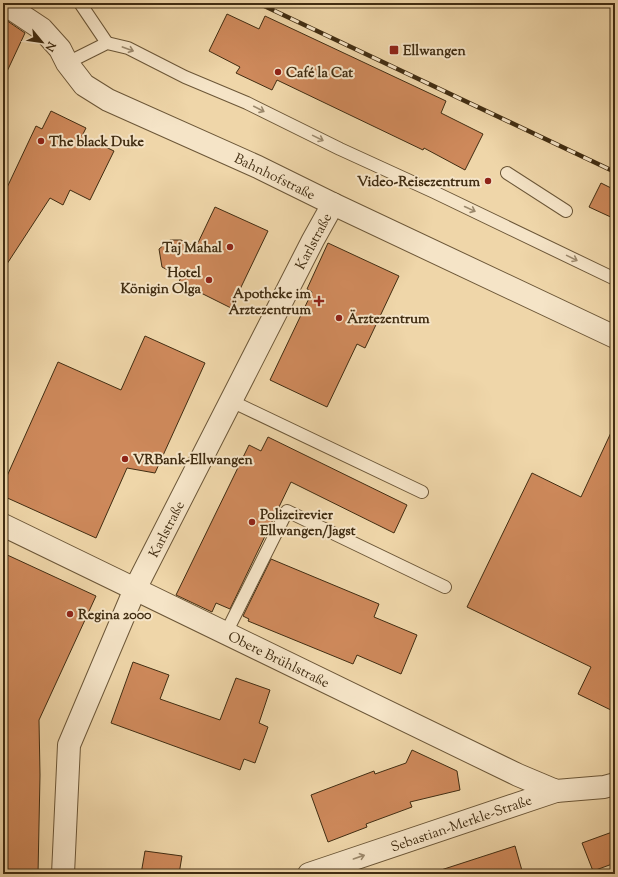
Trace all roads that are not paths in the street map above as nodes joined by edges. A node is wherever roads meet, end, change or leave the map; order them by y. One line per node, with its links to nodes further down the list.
1 (3, 3): 4 (street, Bahnhofstraße)
2 (80, 3): 3 (lane)
3 (107, 44): 4 (lane); 8 (lane, one-way to 8)
4 (67, 64): 6 (street, Bahnhofstraße)
5 (507, 174): 7 (lane)
6 (333, 204): 9 (street, Bahnhofstraße); 10 (street, Karlstraße)
7 (566, 211)
8 (615, 279)
9 (615, 337)
10 (231, 401): 11 (lane); 14 (street, Karlstraße)
11 (422, 492)
12 (3, 525): 14 (street, Obere Brühlstraße)
13 (445, 587): 15 (lane)
14 (135, 589): 15 (street, Obere Brühlstraße); 18 (street, Karlstraße)
15 (226, 634): 17 (street, Obere Brühlstraße)
16 (615, 784): 17 (street, Sebastian-Merkle-Straße)
17 (556, 791): 19 (street, Sebastian-Merkle-Straße, one-way to 17)
18 (63, 874)
19 (309, 874)

